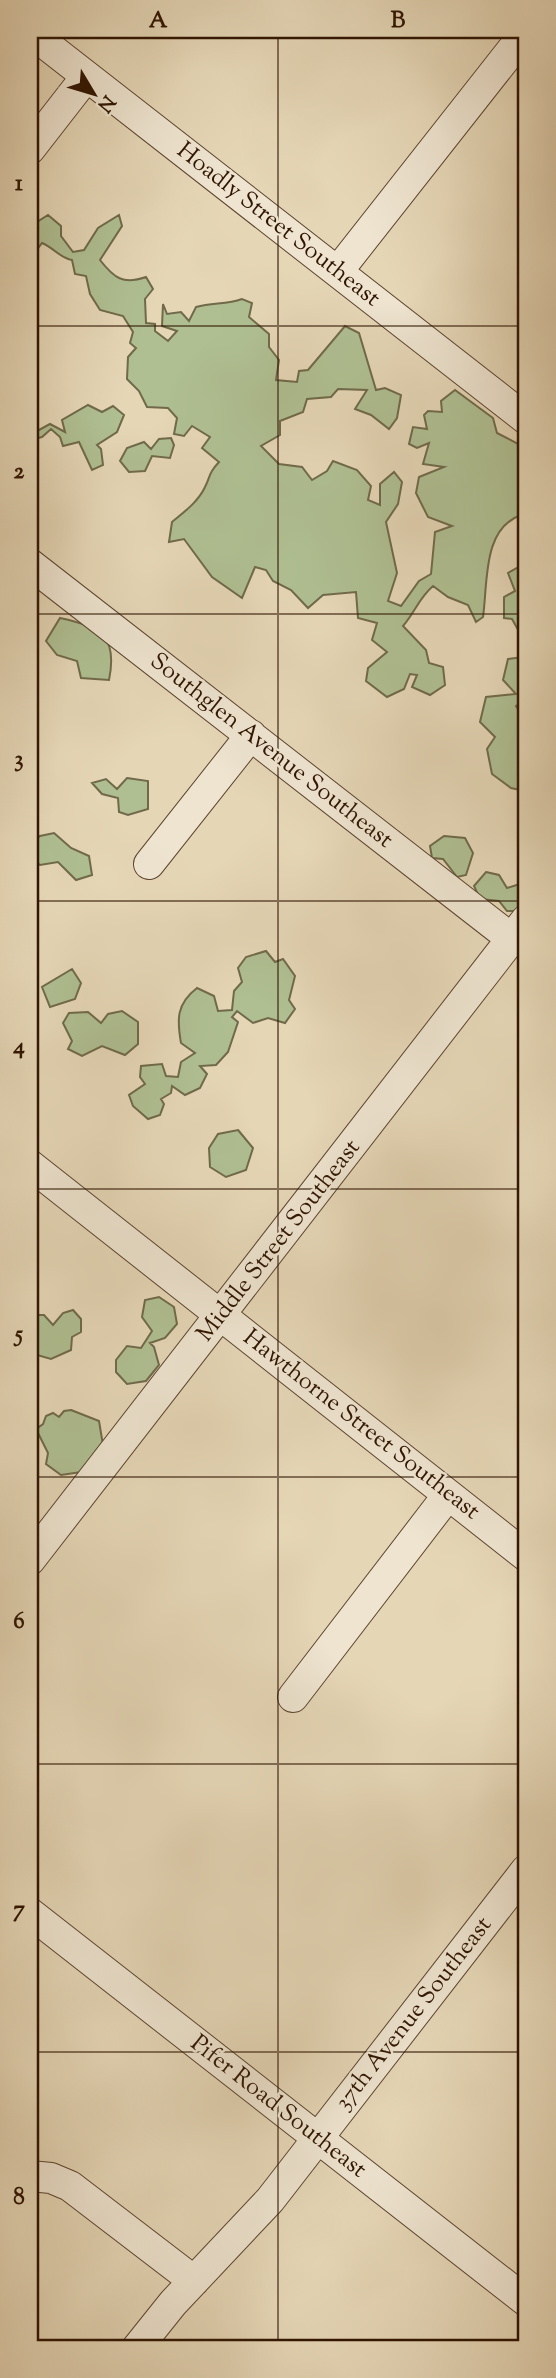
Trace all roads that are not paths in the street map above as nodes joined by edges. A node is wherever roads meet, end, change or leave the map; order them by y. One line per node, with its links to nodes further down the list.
1 (30, 32): 3 (street, Hoadly Street Southeast)
2 (526, 32): 5 (street)
3 (86, 77): 4 (street); 5 (street, Hoadly Street Southeast)
4 (30, 149)
5 (338, 271): 6 (street, Hoadly Street Southeast)
6 (526, 419)
7 (30, 564): 8 (street, Southglen Avenue Southeast)
8 (251, 735): 9 (street); 10 (street, Southglen Avenue Southeast)
9 (149, 864)
10 (519, 930): 12 (street, Middle Street Southeast)
11 (30, 1165): 12 (street, Hawthorne Street Southeast)
12 (222, 1315): 13 (street, Hawthorne Street Southeast); 15 (street, Middle Street Southeast)
13 (448, 1494): 14 (street, Hawthorne Street Southeast); 16 (street)
14 (526, 1556)
15 (30, 1560)
16 (293, 1697)
17 (526, 1870): 19 (street, 37th Avenue Southeast)
18 (30, 1913): 19 (street, Pifer Road Southeast)
19 (317, 2138): 21 (street, 37th Avenue Southeast); 22 (street, Pifer Road Southeast)
20 (30, 2176): 21 (street)
21 (194, 2281): 23 (street, 37th Avenue Southeast)
22 (526, 2301)
23 (137, 2348)

